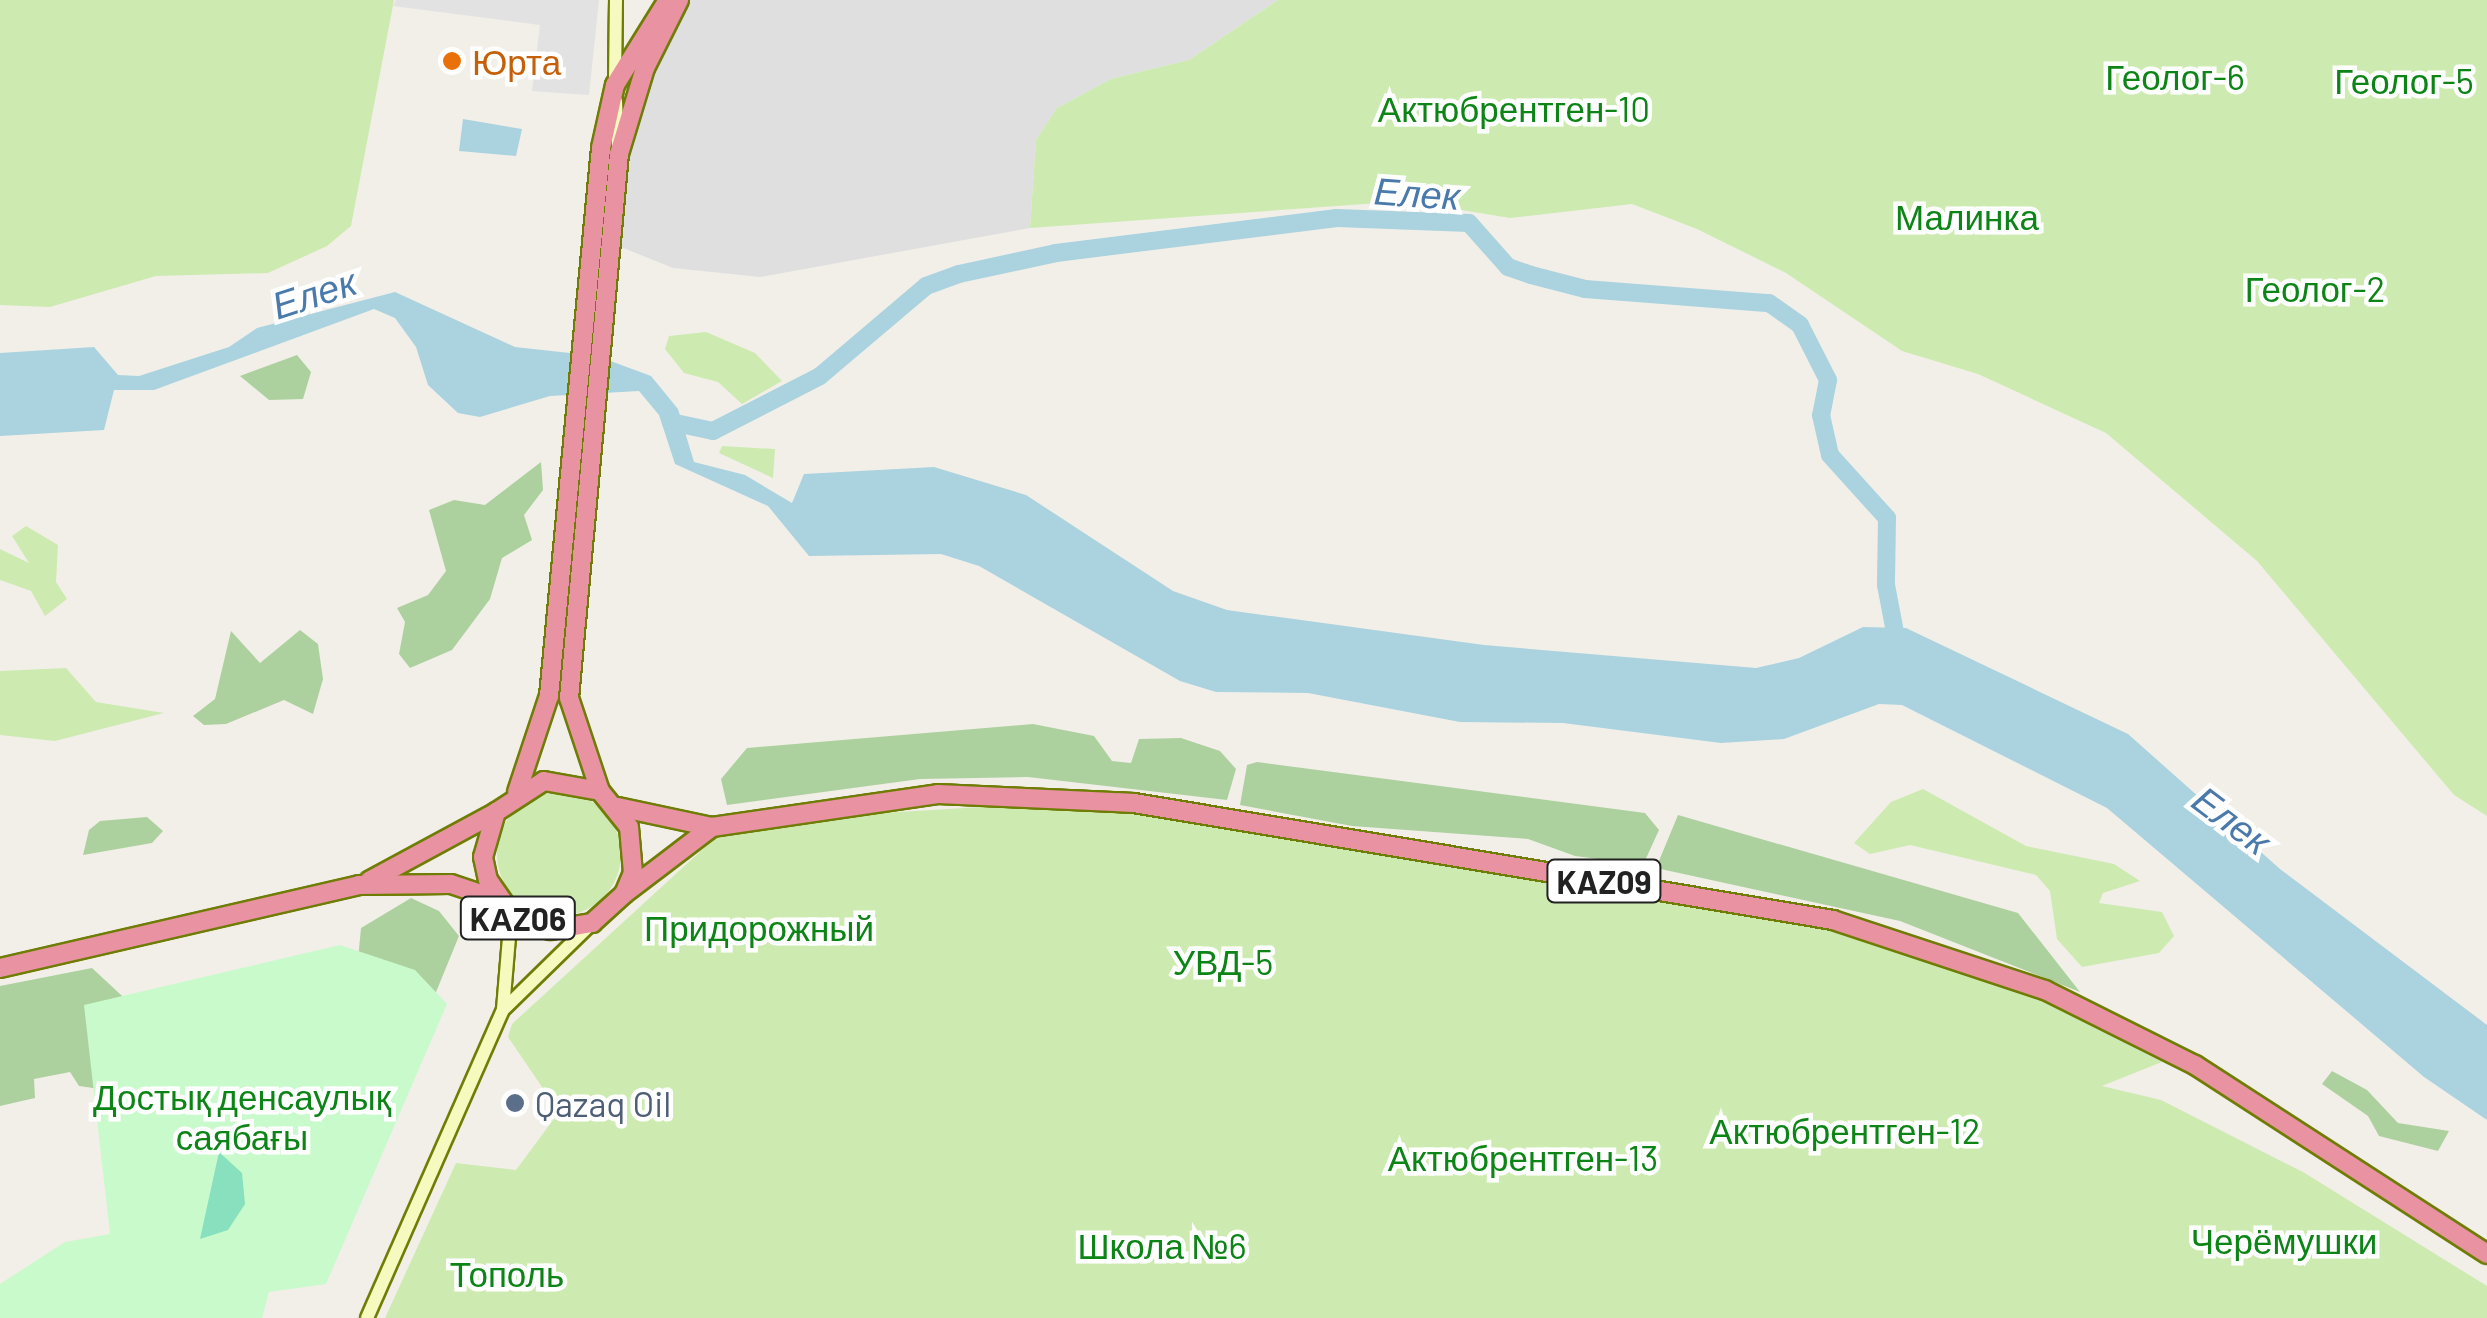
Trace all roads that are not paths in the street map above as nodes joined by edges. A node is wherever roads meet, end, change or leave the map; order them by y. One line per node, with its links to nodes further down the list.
1 (616, 0): 4 (main road)
2 (668, 0): 4 (highway, KАZ06)
3 (678, 0): 5 (highway, KАZ06)
4 (615, 85): 5 (main road); 6 (highway, KАZ06)
5 (619, 154): 6 (highway, KАZ06)
6 (598, 273): 7 (highway, KАZ06)
7 (570, 571): 8 (highway, KАZ06); 9 (highway, KАZ06)
8 (600, 791): 9 (highway); 10 (highway, KАZ06)
9 (517, 792): 11 (highway, KАZ06)
10 (618, 807): 12 (highway, KAZ09); 14 (highway, KАZ06)
11 (496, 812): 13 (highway, KАZ06); 15 (highway, KАZ06)
12 (712, 827): 14 (highway, KAZ09); 19 (highway, KAZ09)
13 (359, 885): 15 (highway, KАZ06); 17 (highway, KАZ06)
14 (624, 894): 16 (highway, KАZ06)
15 (505, 907): 16 (highway, KАZ06); 18 (main road)
16 (592, 923): 18 (main road)
17 (0, 968)
18 (504, 1010): 20 (main road)
19 (2487, 1254)
20 (367, 1318)

